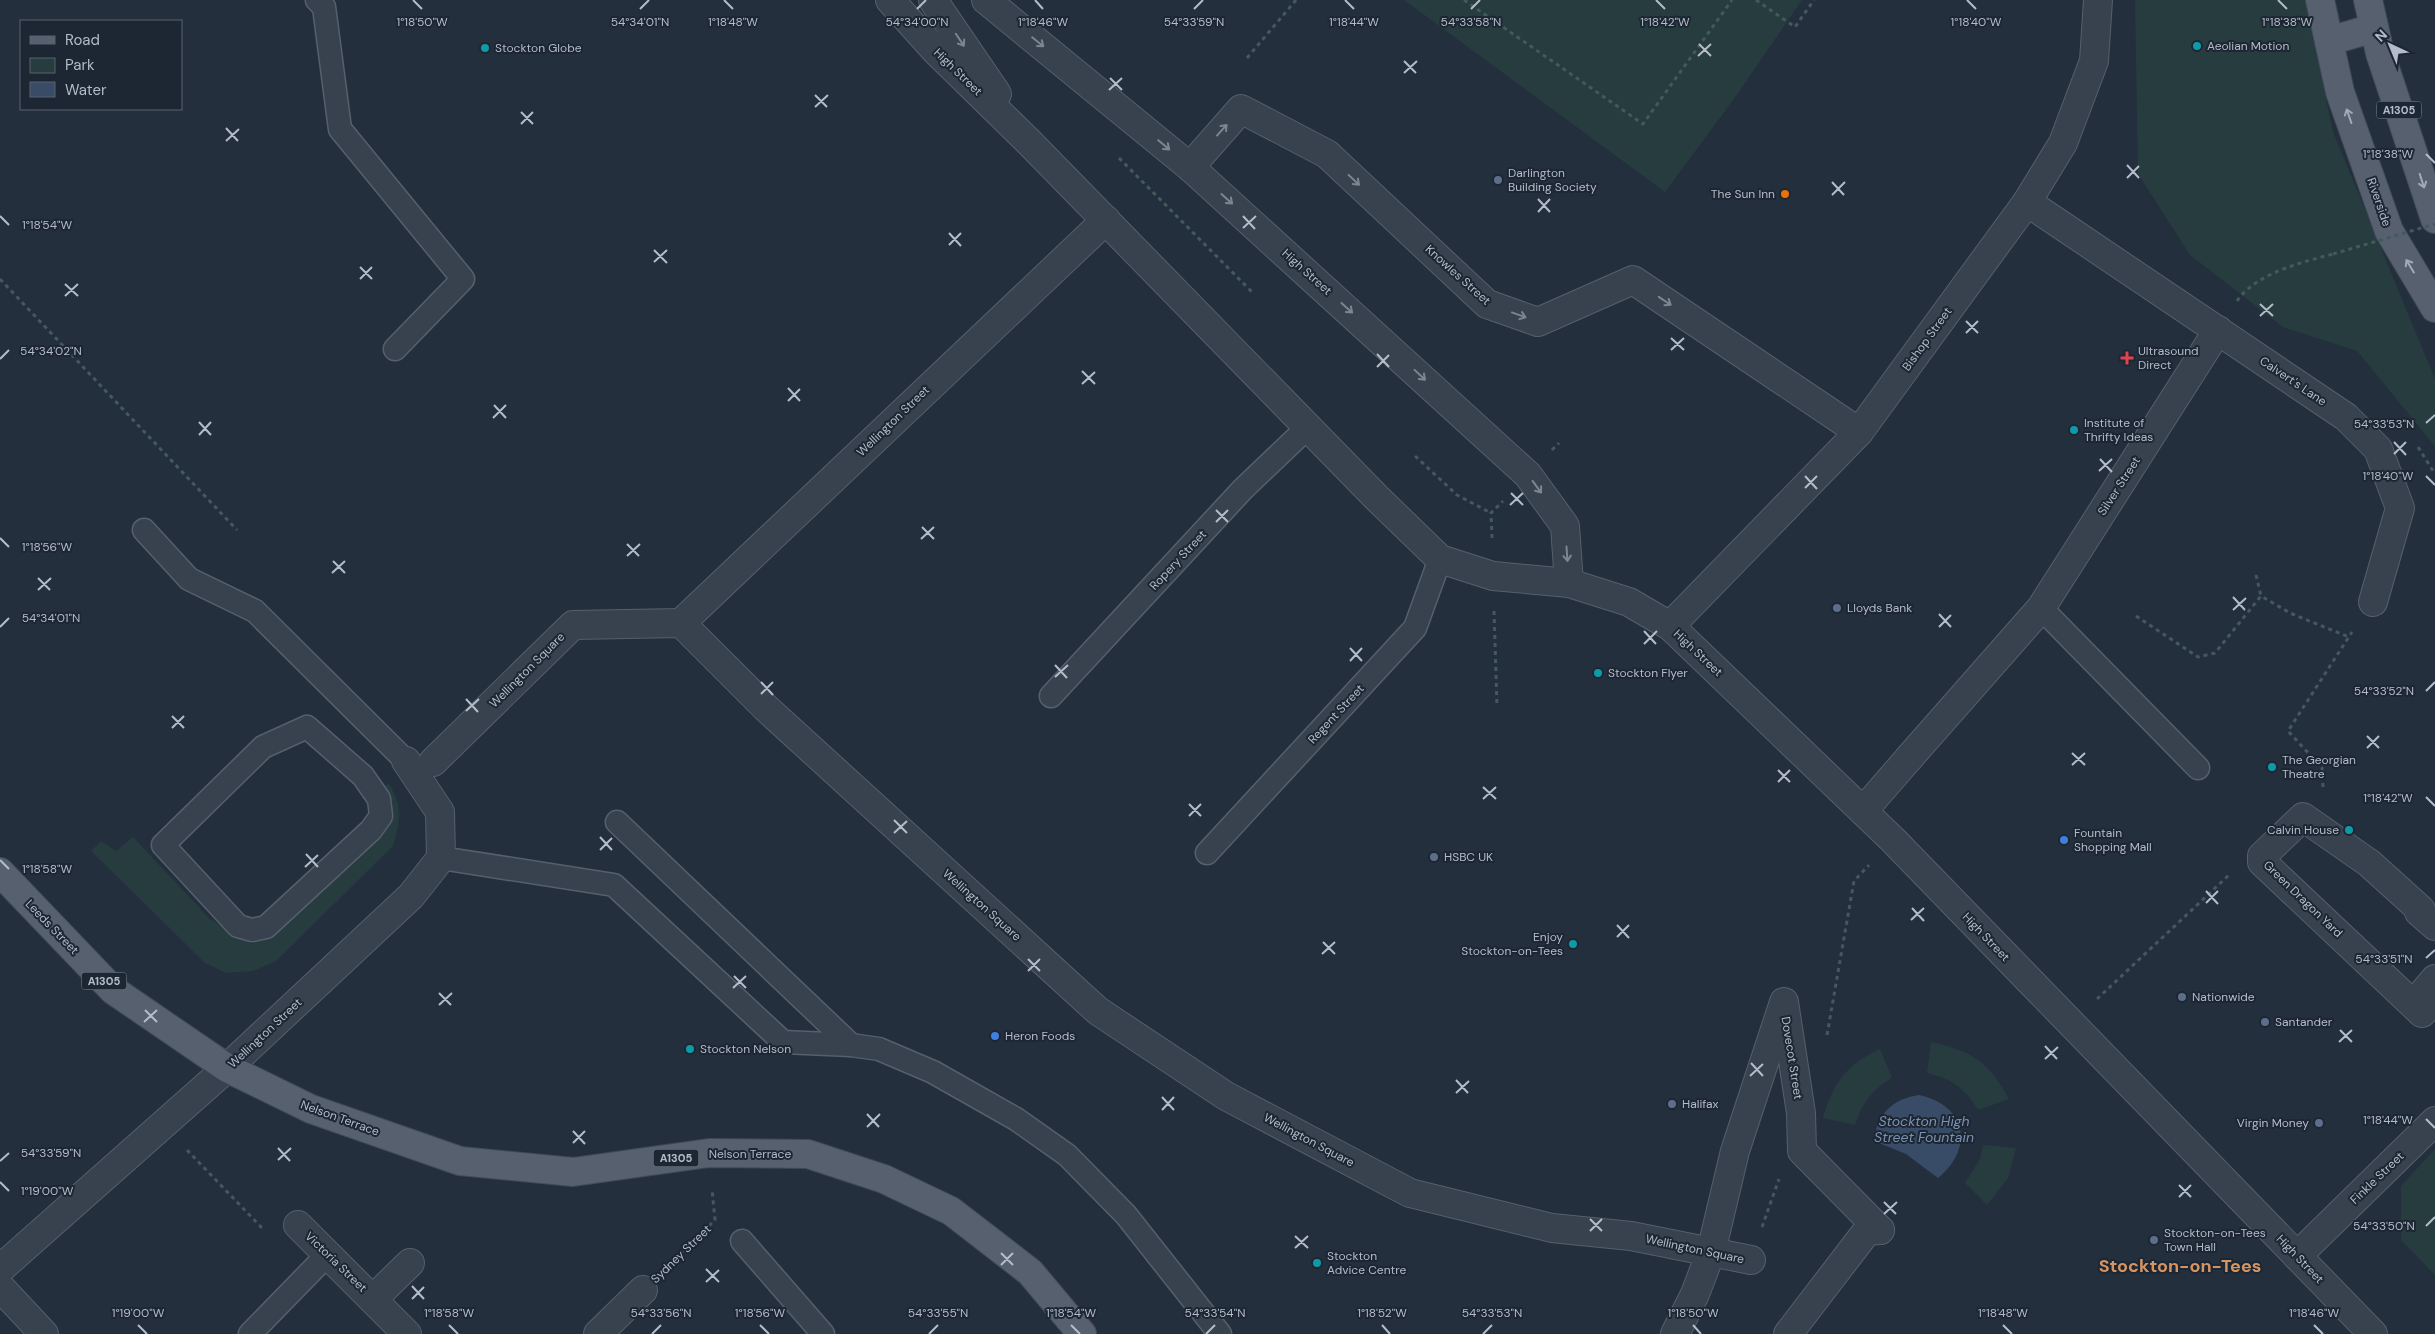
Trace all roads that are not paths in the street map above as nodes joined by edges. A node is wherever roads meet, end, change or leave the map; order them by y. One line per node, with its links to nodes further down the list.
1 (890, 0): 10 (street, High Street)
2 (933, 0): 10 (street, High Street, one-way to 10)
3 (986, 0): 11 (street, High Street, one-way to 11)
4 (2098, 0): 12 (street, Bishop Street)
5 (2320, 0): 9 (main road, Riverside)
6 (2368, 0): 8 (main road, A1305)
7 (324, 2): 17 (lane)
8 (2374, 28): 9 (main road); 13 (main road, A1305, one-way to 13)
9 (2329, 40): 15 (main road, Riverside, one-way to 9)
10 (1029, 142): 14 (street, High Street)
11 (1190, 167): 19 (street, Knowles Street, one-way to 19); 22 (street, High Street, one-way to 22)
12 (2027, 202): 16 (street); 19 (street, Bishop Street)
13 (2435, 219)
14 (1106, 220): 18 (street, High Street); 25 (street, Wellington Street)
15 (2435, 308)
16 (2218, 330): 23 (street, Calvert's Lane); 24 (street, Silver Street)
17 (395, 349)
18 (1308, 427): 21 (street, High Street); 27 (lane, Ropery Street)
19 (1859, 432): 26 (street, Bishop Street)
20 (144, 530): 28 (lane)
21 (1440, 559): 22 (street, High Street); 33 (lane, Regent Street)
22 (1568, 582): 26 (street, High Street)
23 (2373, 602)
24 (2041, 608): 29 (lane); 30 (street, Silver Street)
25 (681, 622): 28 (street, Wellington Square); 43 (street, Wellington Square)
26 (1670, 626): 30 (street, High Street)
27 (1051, 696)
28 (419, 762): 34 (street)
29 (2198, 768)
30 (1863, 812): 45 (street, High Street)
31 (617, 822): 38 (lane)
32 (163, 845): 32 (lane)
33 (1207, 853)
34 (441, 858): 38 (lane); 39 (street, Wellington Street)
35 (0, 872): 39 (main road, Leeds Street / A1305)
36 (2435, 926): 37 (street, Green Dragon Yard)
37 (2435, 979)
38 (851, 1045): 58 (lane)
39 (227, 1068): 48 (street, Wellington Street); 57 (main road, Nelson Terrace / A1305)
40 (2435, 1121): 45 (street, Finkle Street)
41 (298, 1225): 44 (street, Victoria Street)
42 (742, 1241): 56 (lane)
43 (1711, 1252): 46 (street, Wellington Square); 59 (street, Dovecot Street); 60 (street, Dovecot Street)
44 (328, 1254): 51 (street, Victoria Street); 53 (lane)
45 (2297, 1256): 61 (street, High Street)
46 (1751, 1260)
47 (410, 1263): 51 (street, Victoria Street)
48 (0, 1269)
49 (0, 1287): 52 (street)
50 (643, 1290): 55 (street, Sydney Street)
51 (373, 1298): 54 (street, Victoria Street)
52 (44, 1334)
53 (250, 1334)
54 (407, 1334)
55 (598, 1334)
56 (823, 1334)
57 (1082, 1334)
58 (1220, 1334)
59 (1675, 1334)
60 (1788, 1334)
61 (2373, 1334)

